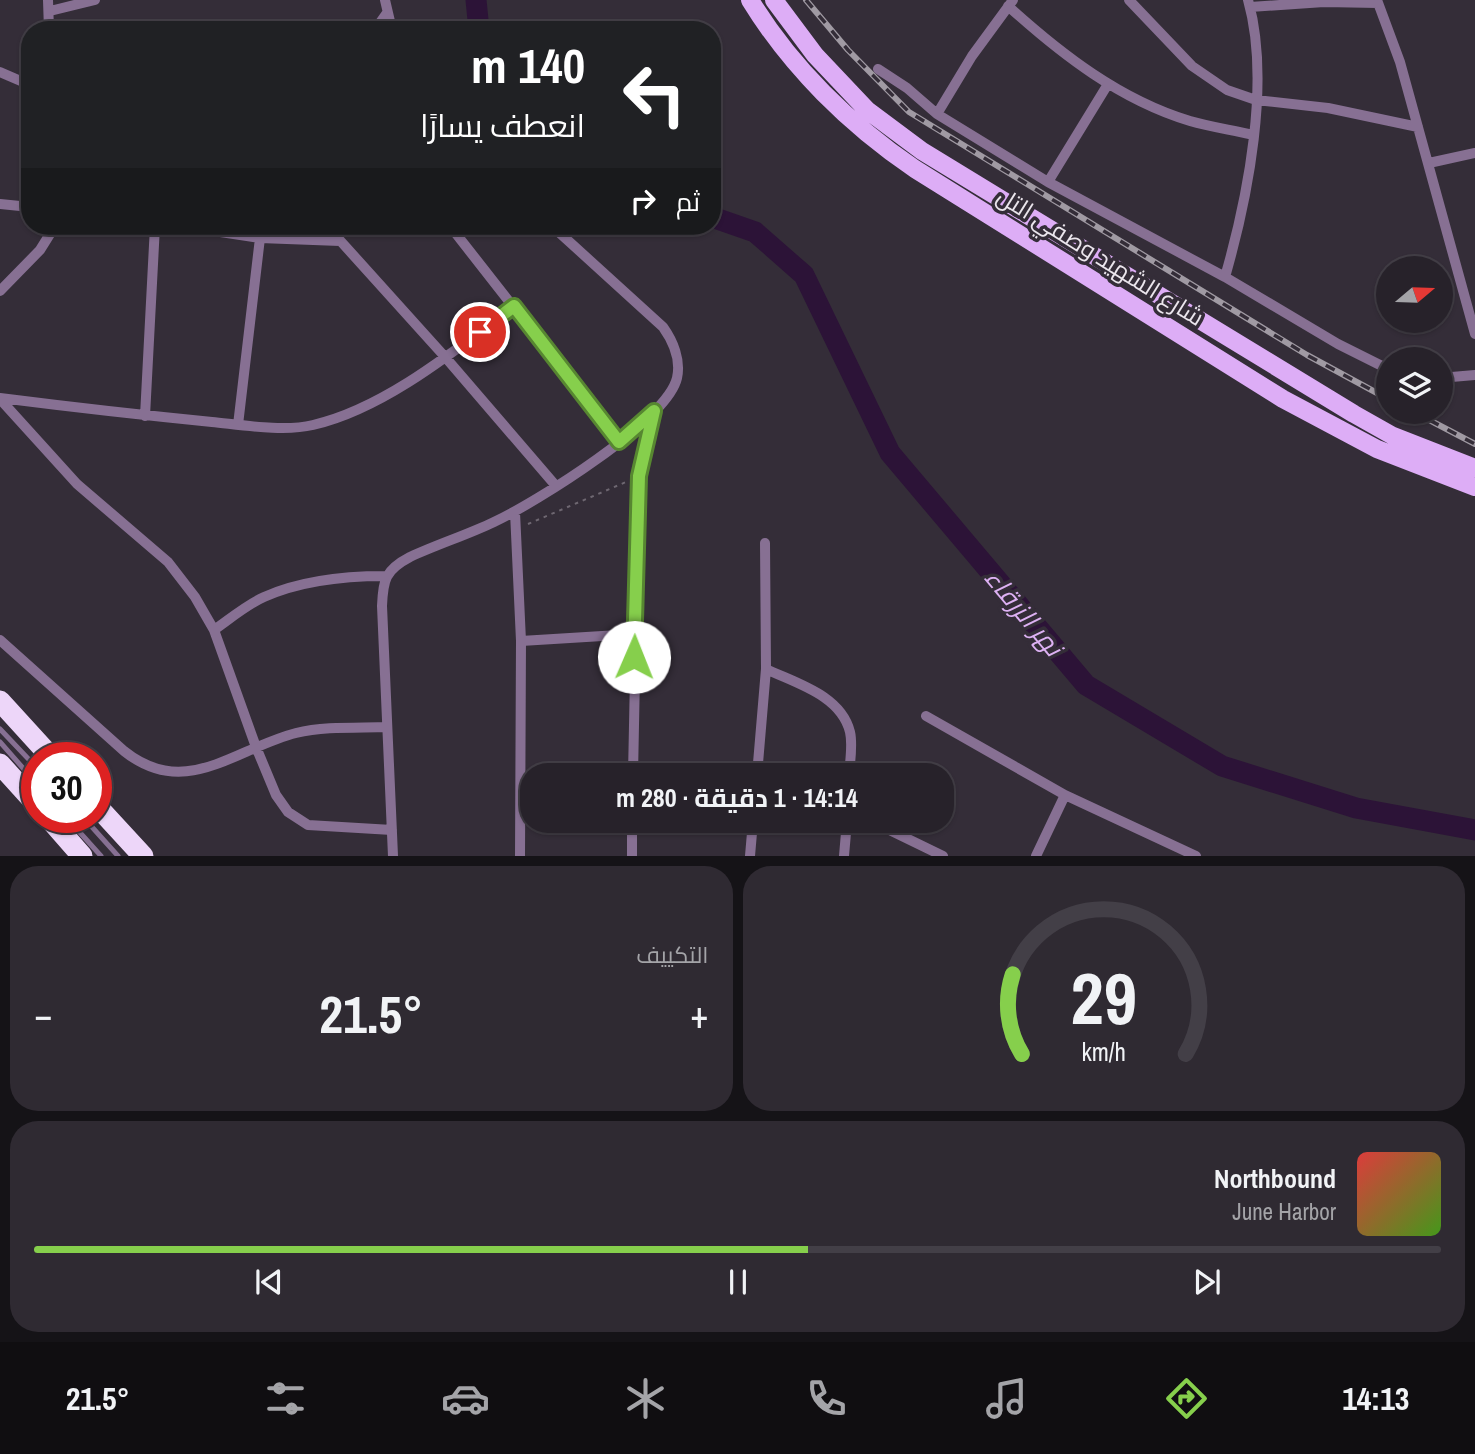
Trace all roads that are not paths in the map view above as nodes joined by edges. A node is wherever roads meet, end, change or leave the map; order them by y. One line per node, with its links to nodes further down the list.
1 (95, 0): 9 (street)
2 (385, 0): 10 (street)
3 (750, 0): 49 (main road, شارع الشهيد وصفي التل)
4 (774, 0): 47 (main road, شارع الشهيد وصفي التل)
5 (1129, 0): 17 (street)
6 (1377, 1): 8 (street); 19 (street)
7 (1011, 3): 16 (street); 18 (street)
8 (1249, 3): 17 (street)
9 (49, 6)
10 (387, 13): 11 (street); 12 (street)
11 (381, 21)
12 (389, 21)
13 (878, 69): 18 (street)
14 (0, 72): 15 (street)
15 (21, 81)
16 (1108, 84): 20 (street); 23 (street)
17 (1256, 100): 19 (street); 20 (street)
18 (937, 114): 23 (street)
19 (1418, 127): 22 (street)
20 (1253, 135): 34 (street)
21 (1475, 153): 22 (street)
22 (1429, 163): 37 (street)
23 (1048, 182): 34 (street)
24 (0, 204): 25 (street)
25 (21, 206)
26 (49, 235): 35 (street)
27 (155, 235): 44 (street)
28 (240, 235): 32 (street)
29 (335, 235): 33 (street)
30 (457, 235): 36 (street)
31 (562, 235): 43 (street)
32 (260, 238): 33 (street); 45 (street)
33 (340, 241): 38 (street)
34 (1225, 277): 39 (street)
35 (0, 291)
36 (514, 306): 38 (street); 46 (street)
37 (1475, 334)
38 (446, 358): 45 (street); 48 (street)
39 (1376, 363)
40 (1475, 375): 41 (street)
41 (1453, 378)
42 (0, 398): 44 (street); 53 (street)
43 (654, 411): 46 (street); 54 (street)
44 (145, 416): 45 (street)
45 (238, 425)
46 (619, 442): 48 (street)
47 (1475, 468)
48 (556, 486): 50 (street)
49 (1475, 487)
50 (515, 512): 52 (street); 56 (street)
51 (765, 543): 57 (street)
52 (385, 576): 53 (street); 60 (street)
53 (214, 630): 64 (street)
54 (635, 634): 56 (street); 66 (street)
55 (0, 640): 64 (street)
56 (521, 641): 87 (street)
57 (766, 669): 67 (street); 68 (street)
58 (0, 701): 63 (highway)
59 (926, 716): 72 (street)
60 (387, 727): 64 (street); 74 (street)
61 (0, 729): 65 (lane)
62 (0, 741): 70 (lane)
63 (37, 742)
64 (256, 747): 74 (street)
65 (21, 751)
66 (633, 763)
67 (758, 763)
68 (849, 763)
69 (0, 764): 71 (highway)
70 (21, 765)
71 (21, 787)
72 (1065, 795): 92 (street); 93 (street)
73 (112, 822): 85 (highway)
74 (392, 830): 86 (street)
75 (62, 833): 82 (highway)
76 (81, 833): 83 (lane)
77 (97, 833): 84 (lane)
78 (632, 833): 88 (street)
79 (752, 833): 89 (street)
80 (846, 833): 90 (street)
81 (896, 833): 91 (street)
82 (82, 856)
83 (102, 856)
84 (118, 856)
85 (143, 856)
86 (393, 856)
87 (520, 856)
88 (632, 856)
89 (750, 856)
90 (844, 856)
91 (943, 856)
92 (1036, 856)
93 (1196, 856)

